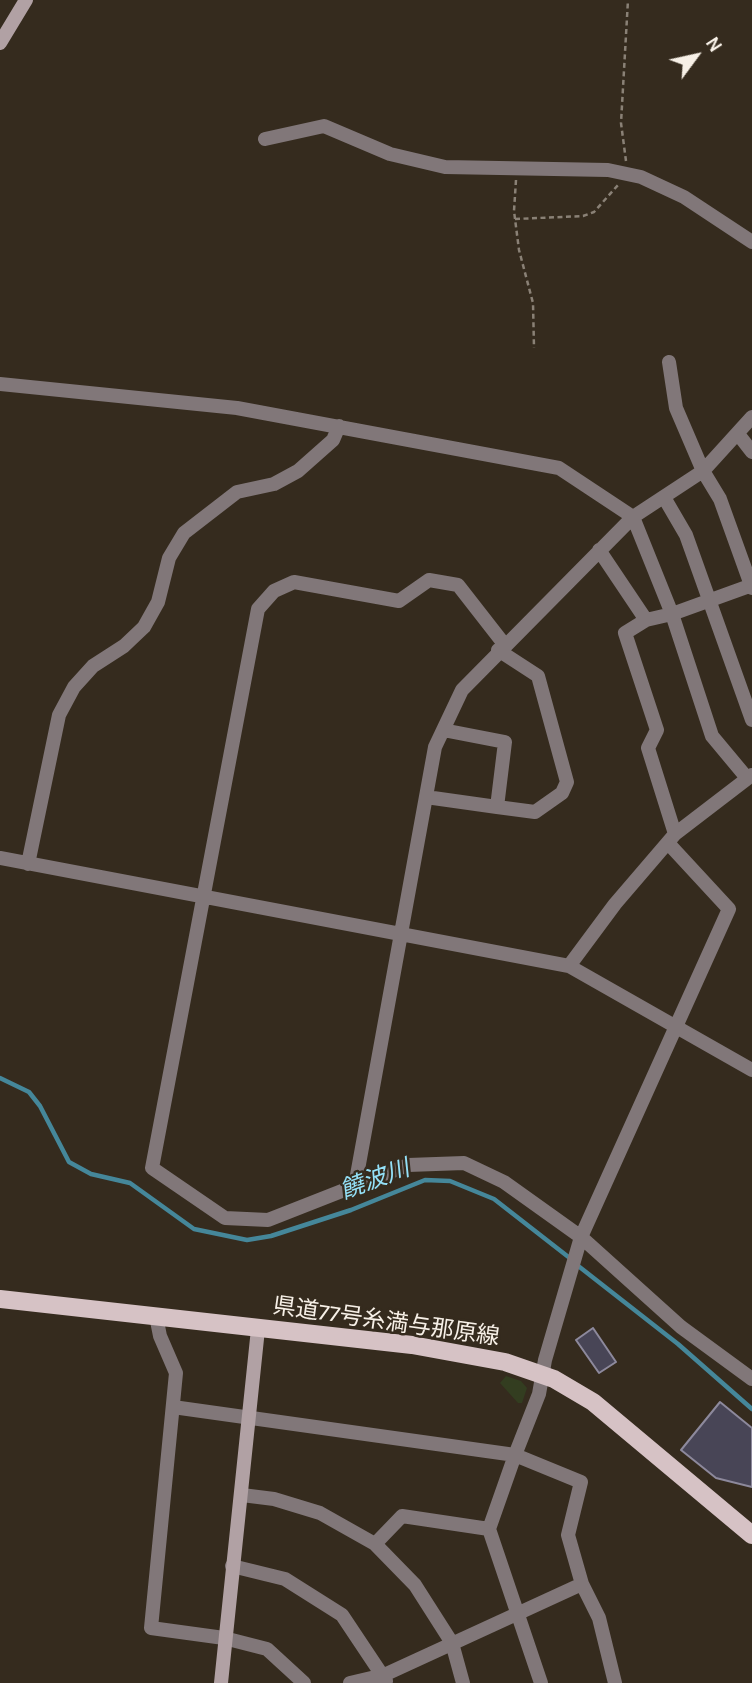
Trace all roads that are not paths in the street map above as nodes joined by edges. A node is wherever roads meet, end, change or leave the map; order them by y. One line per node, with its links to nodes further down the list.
1 (26, 0): 2 (street)
2 (0, 43)
3 (265, 139): 4 (street)
4 (752, 242)
5 (669, 362): 11 (street)
6 (0, 384): 8 (street)
7 (752, 417): 9 (street)
8 (339, 426): 13 (street); 27 (street)
9 (738, 434): 10 (street); 11 (street)
10 (752, 452)
11 (703, 471): 12 (street); 15 (street)
12 (665, 499): 13 (street); 16 (street)
13 (633, 517): 14 (street); 17 (street)
14 (599, 550): 18 (street); 19 (street)
15 (752, 586): 16 (street)
16 (709, 600): 17 (street); 20 (street)
17 (672, 614): 18 (street); 22 (street)
18 (646, 620): 25 (street)
19 (501, 647): 21 (street); 24 (street); 28 (street)
20 (752, 720)
21 (443, 730): 23 (street); 24 (street)
22 (749, 777): 25 (street)
23 (426, 797): 24 (street); 29 (street)
24 (497, 807)
25 (672, 839): 30 (street); 31 (street)
26 (0, 858): 27 (street)
27 (28, 864): 28 (street)
28 (204, 897): 29 (street); 33 (street)
29 (400, 936): 30 (street); 33 (street)
30 (569, 966): 31 (street)
31 (676, 1028): 32 (street); 34 (street)
32 (752, 1070)
33 (355, 1186): 34 (street)
34 (581, 1237): 38 (street); 39 (street)
35 (0, 1299): 36 (main road, 県道77号糸満与那原線)
36 (156, 1316): 37 (main road, 県道77号糸満与那原線); 40 (street)
37 (258, 1329): 38 (main road, 県道77号糸満与那原線); 41 (street)
38 (542, 1374): 42 (street); 45 (main road, 県道77号糸満与那原線)
39 (752, 1379)
40 (173, 1407): 41 (street); 50 (street)
41 (248, 1419): 42 (street); 43 (street)
42 (515, 1455): 44 (street); 48 (street)
43 (242, 1495): 46 (street); 47 (street)
44 (489, 1528): 46 (street); 49 (street)
45 (752, 1535)
46 (375, 1544): 51 (street)
47 (232, 1566): 50 (street); 52 (street)
48 (582, 1584): 49 (street); 58 (street)
49 (517, 1613): 51 (street); 57 (street)
50 (224, 1637): 53 (street); 54 (street)
51 (452, 1643): 52 (street); 56 (street)
52 (385, 1679): 55 (street)
53 (221, 1683)
54 (304, 1683)
55 (351, 1683)
56 (463, 1683)
57 (541, 1683)
58 (615, 1683)

